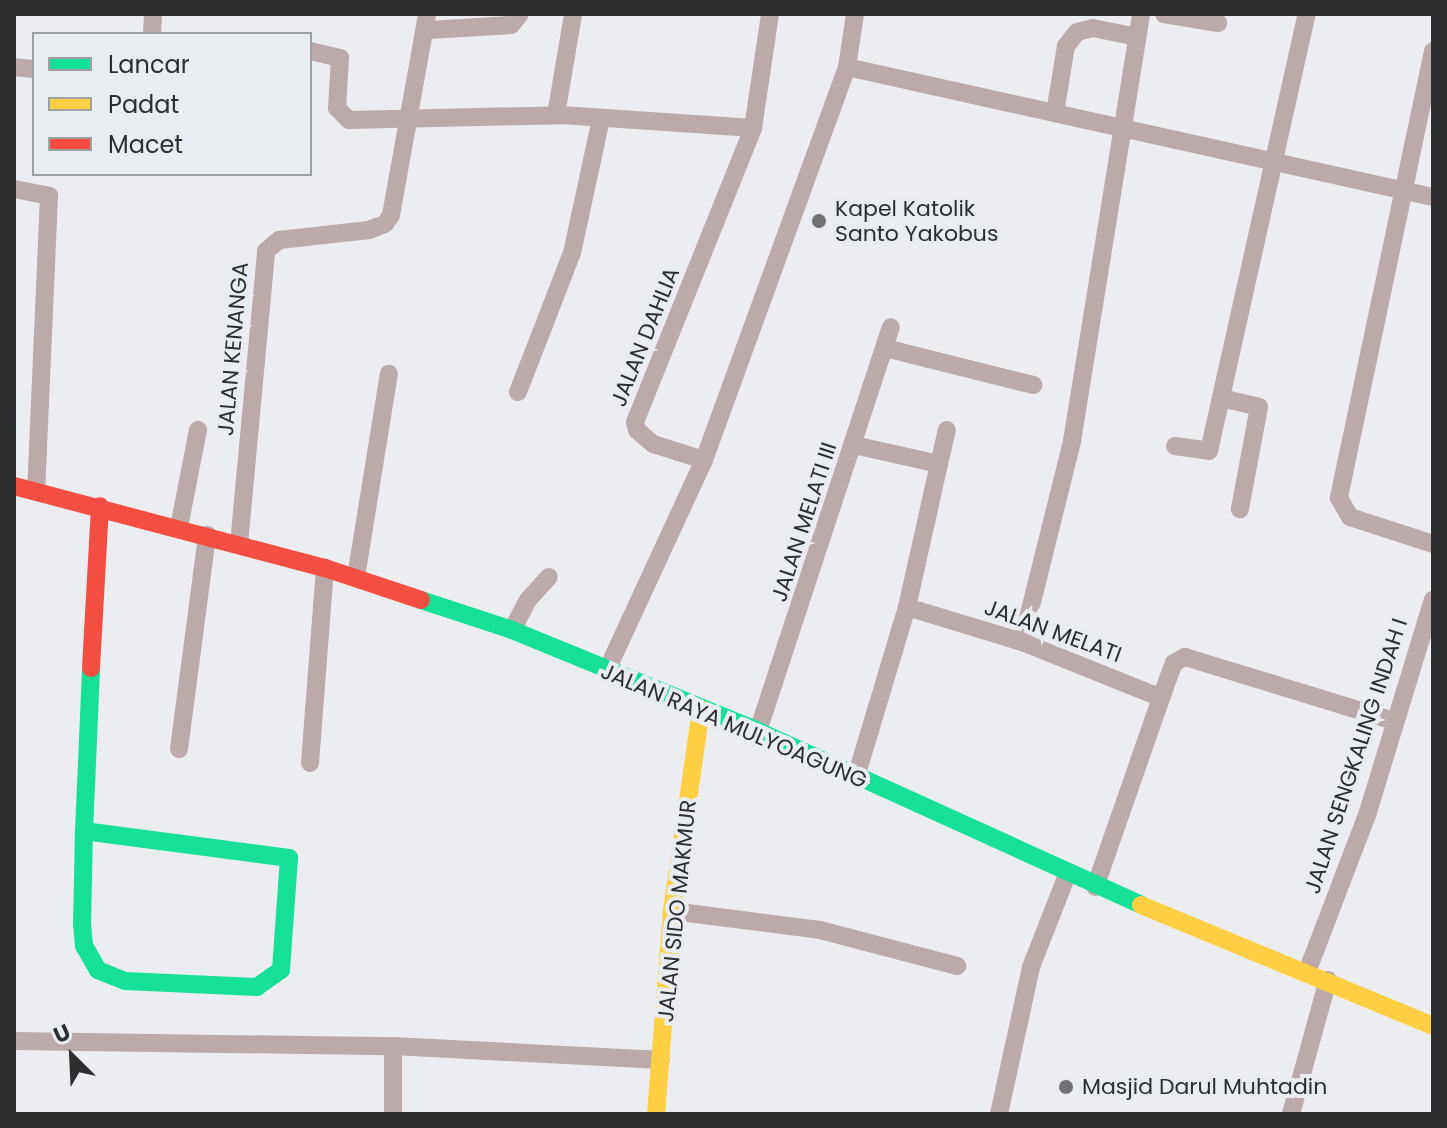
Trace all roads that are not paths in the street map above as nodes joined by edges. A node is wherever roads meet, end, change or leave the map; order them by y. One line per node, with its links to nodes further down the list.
1 (520, 14): 8 (street)
2 (573, 14): 16 (street)
3 (770, 14): 18 (street, JALAN DAHLIA)
4 (855, 14): 13 (street)
5 (1141, 14): 10 (street)
6 (1164, 14): 9 (street)
7 (1307, 14): 20 (street)
8 (428, 22): 15 (street, JALAN KENANGA)
9 (1218, 23)
10 (1137, 37): 14 (street); 19 (street)
11 (312, 51): 15 (street)
12 (1433, 51): 22 (street)
13 (847, 67): 14 (street); 34 (street)
14 (1055, 113): 19 (street)
15 (406, 115): 16 (street); 42 (street, JALAN KENANGA)
16 (556, 115): 17 (street)
17 (601, 119): 18 (street); 28 (street)
18 (753, 128): 34 (street, JALAN DAHLIA)
19 (1125, 129): 20 (street); 50 (street)
20 (1273, 164): 22 (street); 29 (street)
21 (14, 189): 37 (street)
22 (1403, 192): 23 (street); 43 (street)
23 (1433, 197)
24 (891, 327): 25 (street, JALAN MELATI III)
25 (885, 348): 27 (street); 32 (street, JALAN MELATI III)
26 (389, 374): 45 (street)
27 (1033, 385)
28 (518, 392)
29 (1221, 398): 33 (street); 39 (street)
30 (198, 430): 40 (street)
31 (947, 430): 35 (street)
32 (854, 445): 35 (street); 55 (street, JALAN MELATI III)
33 (1175, 446)
34 (704, 460): 51 (street)
35 (939, 464): 48 (street)
36 (14, 486): 37 (main road, JALAN RAYA MULYOAGUNG)
37 (36, 492): 38 (main road, JALAN RAYA MULYOAGUNG)
38 (100, 506): 40 (main road, JALAN RAYA MULYOAGUNG); 59 (main road)
39 (1240, 509)
40 (179, 527): 41 (main road, JALAN RAYA MULYOAGUNG)
41 (207, 535): 42 (main road, JALAN RAYA MULYOAGUNG); 56 (street)
42 (239, 544): 44 (main road, JALAN RAYA MULYOAGUNG)
43 (1433, 544)
44 (325, 568): 45 (main road, JALAN RAYA MULYOAGUNG); 57 (street)
45 (356, 577): 49 (main road, JALAN RAYA MULYOAGUNG)
46 (549, 577): 49 (street)
47 (1433, 600): 54 (street, JALAN SENGKALING INDAH I)
48 (907, 607): 50 (street, JALAN MELATI); 58 (street)
49 (512, 630): 51 (main road, JALAN RAYA MULYOAGUNG)
50 (1022, 642): 52 (street, JALAN MELATI)
51 (607, 670): 53 (main road, JALAN RAYA MULYOAGUNG)
52 (1161, 698): 54 (street); 61 (street)
53 (701, 709): 55 (main road, JALAN RAYA MULYOAGUNG); 62 (main road, JALAN SIDO MAKMUR)
54 (1394, 721): 64 (street, JALAN SENGKALING INDAH I)
55 (758, 731): 58 (main road, JALAN RAYA MULYOAGUNG)
56 (179, 749)
57 (310, 763)
58 (856, 777): 60 (main road, JALAN RAYA MULYOAGUNG)
59 (84, 831): 59 (main road)
60 (1067, 875): 61 (main road, JALAN RAYA MULYOAGUNG); 72 (street)
61 (1095, 887): 64 (main road, JALAN RAYA MULYOAGUNG)
62 (672, 911): 63 (street); 69 (main road, JALAN SIDO MAKMUR)
63 (957, 966)
64 (1307, 972): 65 (main road, JALAN RAYA MULYOAGUNG)
65 (1328, 980): 66 (main road, JALAN RAYA MULYOAGUNG); 73 (street)
66 (1433, 1026)
67 (14, 1041): 68 (street)
68 (393, 1046): 69 (street); 70 (street)
69 (661, 1060): 71 (main road, JALAN SIDO MAKMUR)
70 (393, 1114)
71 (656, 1114)
72 (999, 1114)
73 (1291, 1114)

